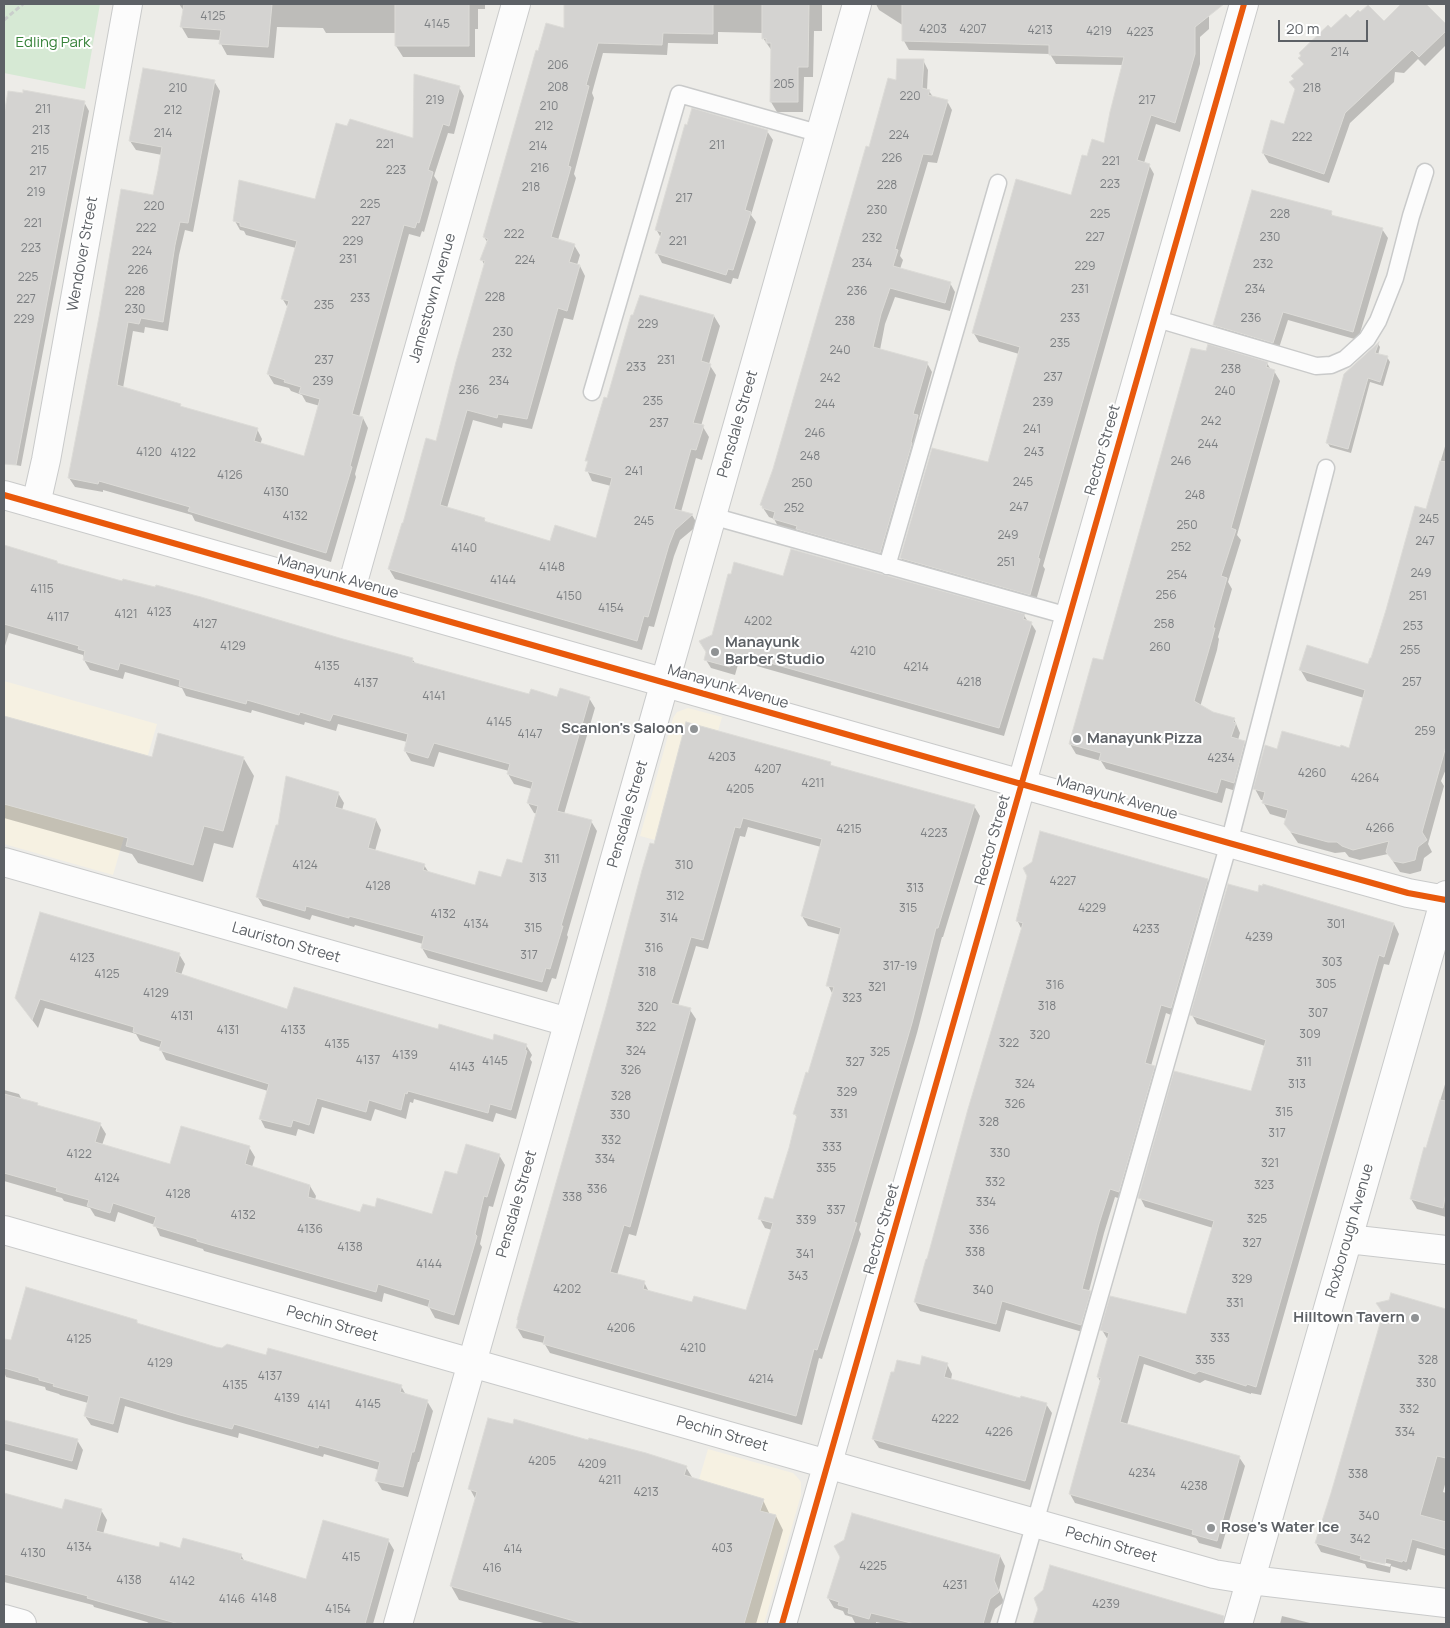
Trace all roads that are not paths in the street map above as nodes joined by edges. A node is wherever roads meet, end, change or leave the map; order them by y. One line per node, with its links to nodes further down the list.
1 (128, 4): 12 (street, Wendover Street)
2 (516, 4): 15 (street, Jamestown Avenue)
3 (857, 4): 5 (street, Pensdale Street)
4 (1244, 4): 8 (street, Rector Street)
5 (821, 134): 9 (lane); 13 (street, Pensdale Street)
6 (1425, 172): 8 (lane)
7 (998, 182): 14 (lane)
8 (1154, 318): 16 (street, Rector Street)
9 (592, 392)
10 (1326, 468): 19 (lane)
11 (4, 495): 12 (street, Manayunk Avenue)
12 (36, 504): 15 (street, Manayunk Avenue)
13 (712, 516): 14 (lane); 17 (street, Pensdale Street)
14 (888, 566): 16 (lane)
15 (350, 593): 17 (street, Manayunk Avenue)
16 (1068, 616): 18 (street, Rector Street)
17 (665, 682): 18 (street, Manayunk Avenue); 22 (street, Pensdale Street)
18 (1021, 784): 19 (street, Manayunk Avenue); 27 (street, Rector Street)
19 (1229, 843): 21 (street, Manayunk Avenue); 28 (lane)
20 (4, 862): 22 (street, Lauriston Street)
21 (1446, 898): 24 (street, Roxborough Avenue)
22 (568, 1022): 26 (street, Pensdale Street)
23 (4, 1230): 26 (street, Pechin Street)
24 (1348, 1239): 25 (street); 29 (street, Roxborough Avenue)
25 (1446, 1250)
26 (472, 1364): 27 (street, Pechin Street); 33 (street, Pensdale Street)
27 (828, 1464): 28 (street, Pechin Street); 34 (street, Rector Street)
28 (1035, 1524): 29 (street, Pechin Street); 35 (lane)
29 (1251, 1580): 30 (street, Pechin Street); 36 (street, Roxborough Avenue)
30 (1446, 1603)
31 (4, 1619): 32 (street)
32 (22, 1624)
33 (398, 1624)
34 (782, 1624)
35 (1006, 1624)
36 (1238, 1624)

